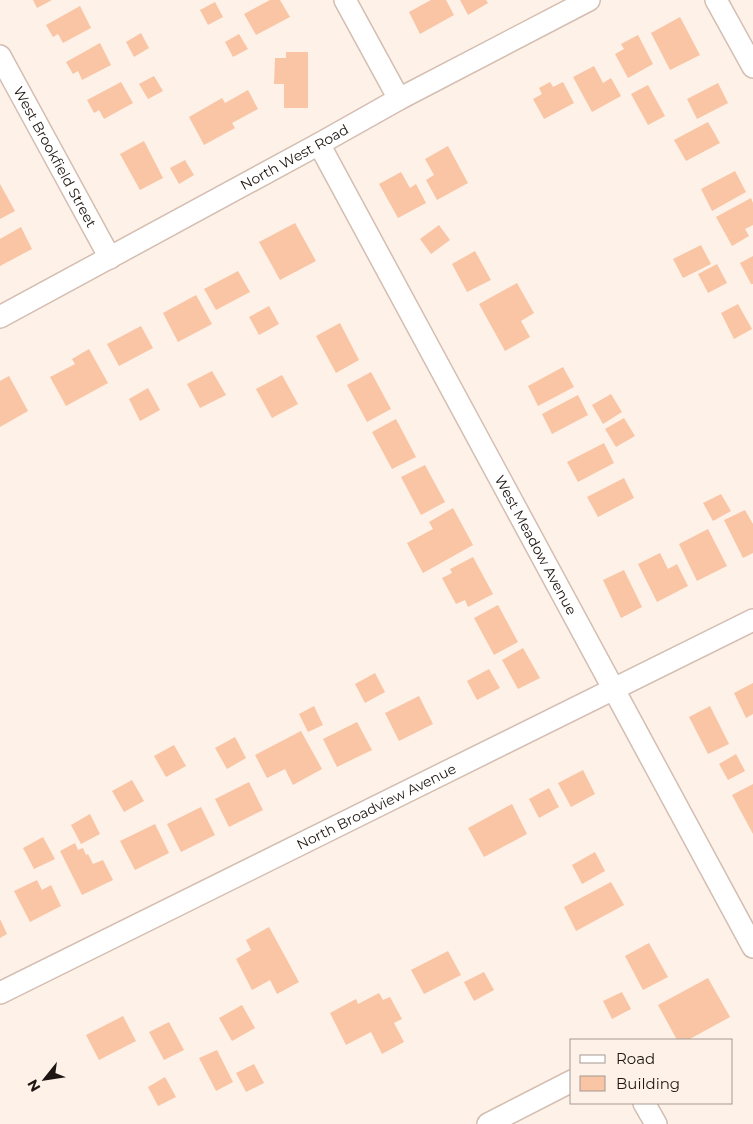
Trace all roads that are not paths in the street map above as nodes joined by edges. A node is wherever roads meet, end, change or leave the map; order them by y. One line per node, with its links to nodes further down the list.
1 (345, 0): 6 (street)
2 (589, 0): 6 (street, North West Road)
3 (716, 0): 5 (street)
4 (0, 56): 8 (street, West Brookfield Street)
5 (753, 67)
6 (399, 99): 7 (street, North West Road)
7 (319, 144): 8 (street, North West Road); 11 (street, West Meadow Avenue)
8 (110, 258): 9 (street, North West Road)
9 (0, 317)
10 (753, 620): 11 (street, North Broadview Avenue)
11 (615, 689): 12 (street, West Meadow Avenue); 13 (street, North Broadview Avenue)
12 (753, 947)
13 (0, 993)
14 (570, 1082): 16 (street)
15 (645, 1104): 17 (street)
16 (488, 1124)
17 (656, 1124)

